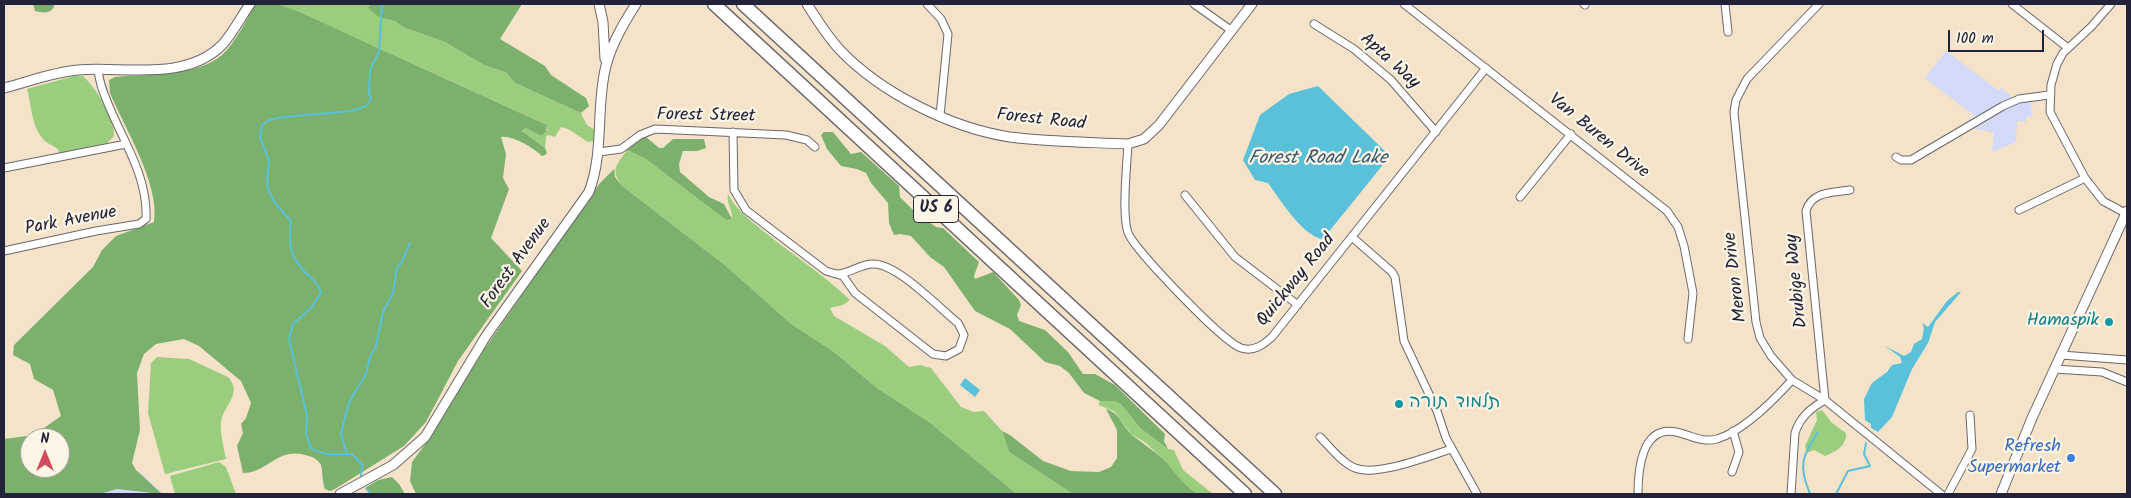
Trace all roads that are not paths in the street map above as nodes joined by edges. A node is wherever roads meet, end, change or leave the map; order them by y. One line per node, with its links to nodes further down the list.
1 (250, 4): 20 (street)
2 (599, 4): 21 (street)
3 (636, 4): 21 (street, Forest Avenue)
4 (714, 4): 59 (highway, US 6)
5 (743, 4): 60 (highway, US 6)
6 (807, 4): 25 (street, Forest Road)
7 (927, 4): 25 (street)
8 (1194, 4): 16 (street)
9 (1252, 4): 16 (street, Forest Road)
10 (1404, 4): 19 (street, Van Buren Drive)
11 (1725, 4): 17 (street)
12 (1820, 4): 49 (street, Meron Drive)
13 (2012, 4): 18 (street)
14 (2111, 4): 18 (street)
15 (1314, 24): 27 (street, Apta Way)
16 (1232, 30): 30 (street, Forest Road)
17 (1728, 32)
18 (2068, 48): 24 (street)
19 (1486, 68): 27 (street, Quickway Road); 28 (street, Van Buren Drive)
20 (98, 69): 23 (street); 29 (street)
21 (605, 72): 32 (street, Forest Avenue)
22 (4, 82): 23 (street)
23 (4, 88)
24 (2050, 95): 33 (street); 35 (street)
25 (940, 116): 30 (street, Forest Road)
26 (733, 132): 31 (street, Forest Street); 32 (street, Forest Street); 43 (street)
27 (1436, 132): 41 (street, Quickway Road)
28 (1571, 134): 38 (street); 45 (street, Van Buren Drive)
29 (126, 144): 34 (street); 42 (street, Park Avenue)
30 (1128, 144): 44 (street, Quickway Road)
31 (815, 147)
32 (599, 152): 58 (street, Forest Avenue)
33 (1896, 158)
34 (4, 168)
35 (2085, 178): 39 (street); 40 (street)
36 (1850, 190): 51 (street, Drubige Way)
37 (1185, 195): 44 (street)
38 (1520, 197)
39 (2019, 210)
40 (2127, 213): 46 (street)
41 (1352, 237): 44 (street, Quickway Road); 55 (street)
42 (4, 251)
43 (837, 274): 43 (street)
44 (1298, 305)
45 (1688, 339)
46 (2061, 355): 47 (street); 48 (street)
47 (2127, 360)
48 (2054, 369): 50 (street); 65 (street)
49 (1792, 380): 51 (street, Meron Drive); 53 (street)
50 (2127, 382)
51 (1825, 400): 62 (street); 63 (street, Meron Drive)
52 (1970, 415): 64 (street)
53 (1733, 431): 56 (street); 61 (street)
54 (1320, 437): 55 (street)
55 (1452, 449): 57 (street)
56 (1732, 472)
57 (1475, 493)
58 (340, 494)
59 (1245, 494)
60 (1275, 494)
61 (1638, 494)
62 (1791, 494)
63 (1941, 494)
64 (1948, 494)
65 (2001, 494)

